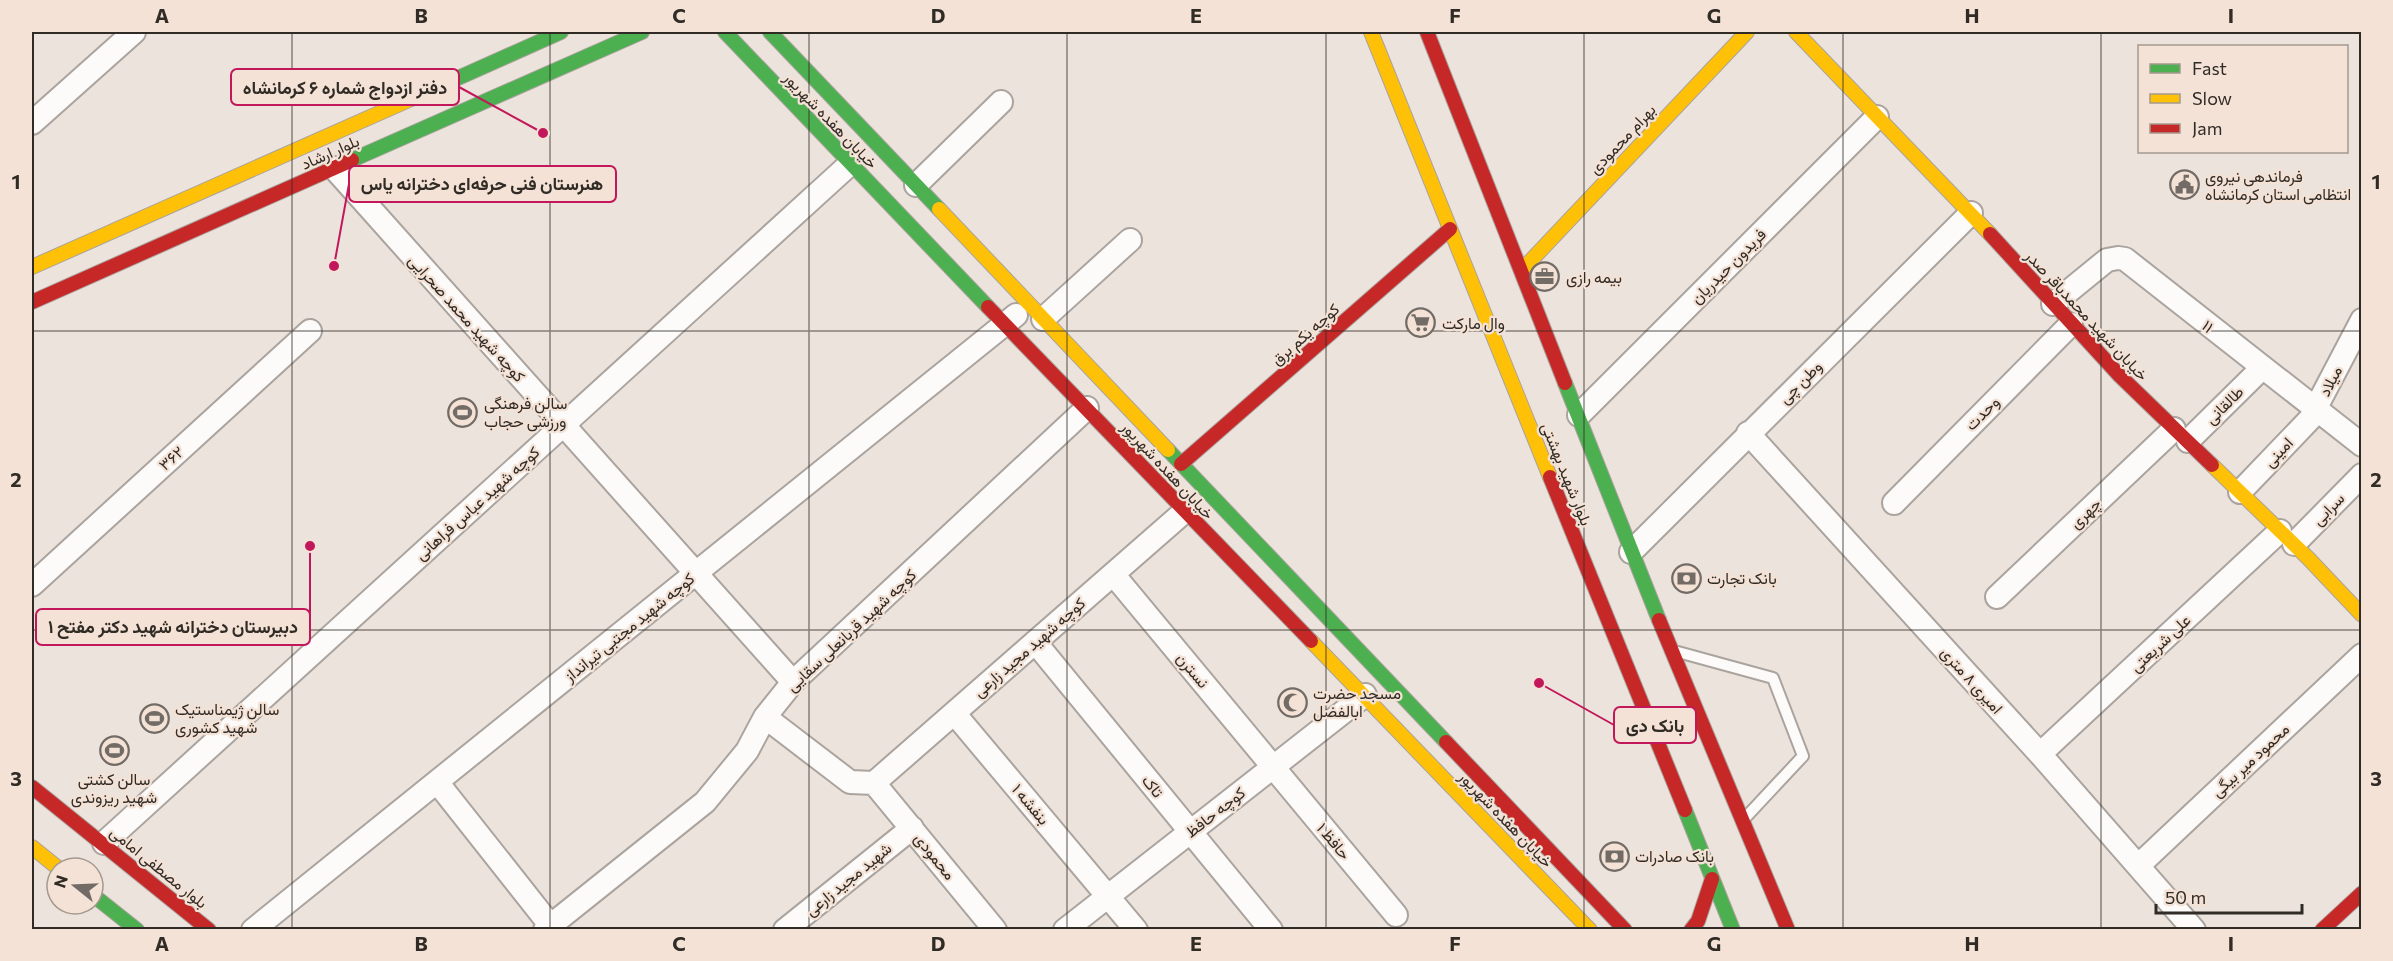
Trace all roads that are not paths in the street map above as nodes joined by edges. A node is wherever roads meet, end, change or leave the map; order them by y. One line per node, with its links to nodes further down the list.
1 (134, 32): 14 (street)
2 (561, 32): 21 (main road, بلوار ارشاد)
3 (642, 32): 16 (main road, بلوار ارشاد)
4 (725, 32): 15 (main road, خیابان هفده شهریور)
5 (770, 32): 11 (main road, خیابان هفده شهریور)
6 (782, 32): 11 (main road)
7 (1371, 32): 19 (main road, بلوار شهید بهشتی)
8 (1427, 32): 22 (main road, بلوار شهید بهشتی)
9 (1747, 32): 22 (main road, بهرام محمودی)
10 (1796, 32): 13 (main road, خیابان شهید محمدباقر صدر)
11 (785, 47): 17 (main road, خیابان هفده شهریور)
12 (1001, 102): 17 (street)
13 (1877, 117): 18 (main road, خیابان شهید محمدباقر صدر); 33 (street, فریدون حیدریان)
14 (32, 123)
15 (850, 164): 27 (main road, خیابان هفده شهریور); 34 (street, کوچه شهید عباس فراهانی)
16 (334, 168): 23 (main road, بلوار ارشاد); 34 (street, کوچه شهید محمد صحرایی)
17 (916, 185): 25 (main road, خیابان هفده شهریور)
18 (1971, 213): 24 (main road, خیابان شهید محمدباقر صدر); 35 (street, وطن چی)
19 (1450, 229): 38 (main road, کوچه یکم برق); 69 (main road, بلوار شهید بهشتی)
20 (1130, 240): 25 (street, کوچه شهید مجتبی تیرانداز)
21 (32, 267)
22 (1522, 270): 33 (main road, بلوار شهید بهشتی)
23 (32, 302)
24 (2053, 304): 28 (main road, خیابان شهید محمدباقر صدر); 30 (street, ۱۱)
25 (1036, 311): 27 (street, کوچه شهید مجتبی تیرانداز); 38 (main road, خیابان هفده شهریور)
26 (2361, 320): 32 (street, میلاد)
27 (1006, 324): 31 (main road, خیابان هفده شهریور); 45 (street, کوچه شهید مجتبی تیرانداز)
28 (2071, 324): 36 (main road, خیابان شهید محمدباقر صدر); 41 (street, وحدت)
29 (310, 331): 47 (street, ۳۶۲)
30 (2261, 369): 32 (street, ۱۱); 36 (street, طالقانی)
31 (1087, 408): 42 (main road, خیابان هفده شهریور); 53 (street, کوچه شهید قربانعلی سقایی)
32 (2314, 411): 37 (street, ۱۱); 40 (street, امینی)
33 (1579, 415): 44 (main road, بلوار شهید بهشتی)
34 (563, 425): 45 (street, کوچه شهید محمد صحرایی); 65 (street, کوچه شهید عباس فراهانی)
35 (1748, 434): 44 (street, وطن چی); 57 (street, امیری ۸ متری)
36 (2181, 435): 40 (main road, خیابان شهید محمدباقر صدر); 48 (street, چهری)
37 (2361, 445)
38 (1181, 464): 84 (main road, خیابان هفده شهریور)
39 (2361, 475): 43 (street, سرابی)
40 (2240, 492): 43 (main road, خیابان شهید محمدباقر صدر)
41 (1894, 503)
42 (1184, 512): 46 (street, کوچه شهید مجید زارعی); 54 (main road, خیابان هفده شهریور)
43 (2287, 537): 49 (main road, خیابان شهید محمدباقر صدر); 57 (street, علی شریعتی)
44 (1631, 552): 51 (main road, بلوار شهید بهشتی)
45 (696, 573): 53 (street, کوچه شهید محمد صحرایی); 59 (street, کوچه شهید مجتبی تیرانداز)
46 (1113, 574): 50 (street, کوچه شهید مجید زارعی); 58 (street, نسترن)
47 (32, 585)
48 (1997, 597)
49 (2358, 604)
50 (1035, 642): 55 (street, کوچه شهید مجید زارعی); 64 (street, تاک)
51 (1675, 651): 62 (main road, بلوار شهید بهشتی); 62 (lane)
52 (2361, 655): 68 (street, محمود میر بیگی)
53 (793, 682): 56 (street, کوچه شهید قربانعلی سقایی)
54 (1365, 695): 58 (street, کوچه حافظ); 83 (main road, خیابان هفده شهریور)
55 (954, 713): 60 (street, کوچه شهید مجید زارعی); 71 (street, بنفشه ۱)
56 (765, 717): 60 (street); 74 (street, کوچه شهید قربانعلی سقایی)
57 (2040, 754): 68 (street, امیری ۸ متری)
58 (1273, 767): 64 (street, کوچه حافظ); 73 (street, حافظ ۱)
59 (437, 782): 74 (street); 77 (street, کوچه شهید مجتبی تیرانداز)
60 (874, 783): 63 (street, محمودی)
61 (32, 787): 65 (main road, بلوار مصطفی امامی)
62 (1744, 819): 87 (main road, بلوار شهید بهشتی)
63 (912, 828): 78 (street, شهید مجید زارعی); 79 (street, محمودی)
64 (1190, 832): 71 (street, کوچه حافظ); 82 (street, تاک)
65 (104, 843): 76 (main road, بلوار مصطفی امامی)
66 (32, 847): 67 (main road)
67 (45, 858)
68 (2138, 866): 88 (street, امیری ۸ متری)
69 (1712, 879): 85 (main road); 86 (main road, بلوار شهید بهشتی)
70 (2361, 893): 89 (main road)
71 (1108, 896): 80 (street, کوچه حافظ); 81 (street, بنفشه ۱)
72 (105, 905): 75 (main road)
73 (1396, 915)
74 (550, 928)
75 (137, 930)
76 (208, 930)
77 (253, 930)
78 (785, 930)
79 (995, 930)
80 (1065, 930)
81 (1136, 930)
82 (1271, 930)
83 (1590, 930)
84 (1625, 930)
85 (1691, 930)
86 (1732, 930)
87 (1788, 930)
88 (2194, 930)
89 (2322, 930)

